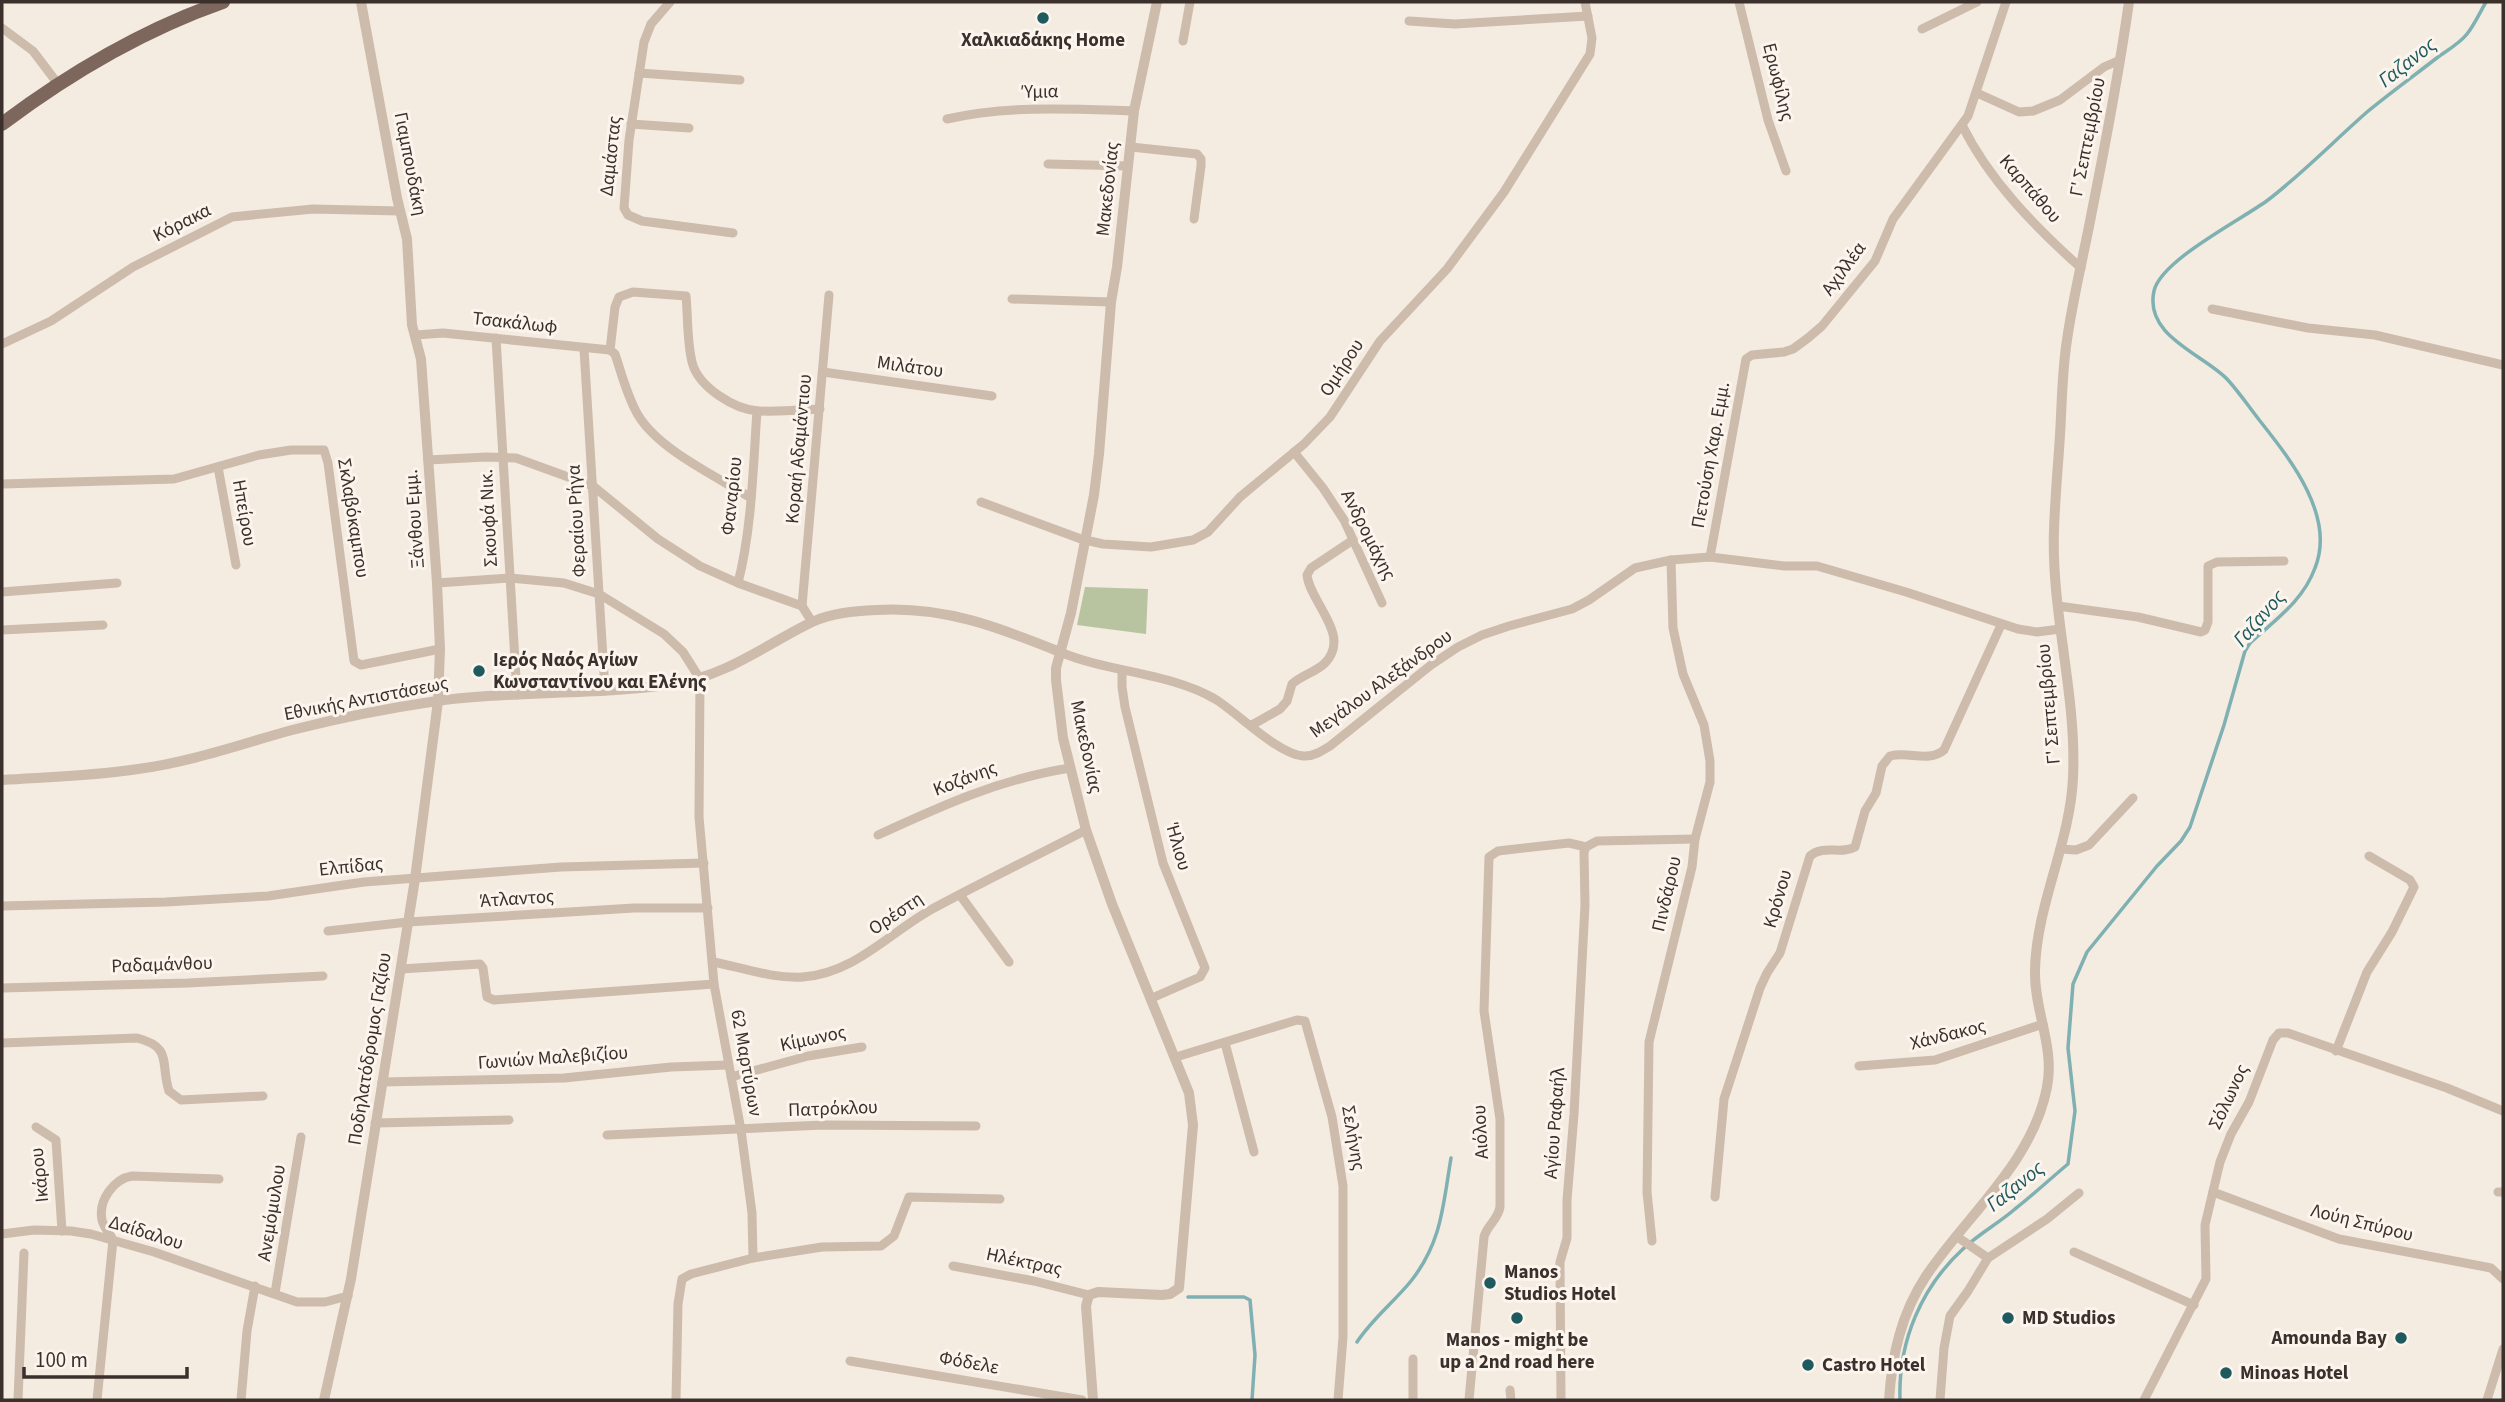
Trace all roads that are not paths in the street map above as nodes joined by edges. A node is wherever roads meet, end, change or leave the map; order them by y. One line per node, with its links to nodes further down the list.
1 (223, 2): 19 (main road)
2 (361, 2): 31 (street, Γιαμπουδάκη)
3 (670, 2): 17 (street, Δαμάστας)
4 (1157, 2): 21 (street, Μακεδονίας)
5 (1190, 2): 15 (street)
6 (1586, 2): 11 (street, Ομήρου)
7 (1739, 2): 30 (street, Ερωφίλης)
8 (1977, 2): 14 (street)
9 (2005, 2): 20 (street, Αχιλλέα)
10 (2129, 2): 16 (street, Γ' Σεπτεμβρίου)
11 (1588, 16): 12 (street); 50 (street, Ομήρου)
12 (1409, 21)
13 (2, 28): 19 (street)
14 (1922, 29)
15 (1183, 41)
16 (2120, 60): 20 (street); 34 (street, Γ' Σεπτεμβρίου)
17 (639, 73): 18 (street); 24 (street, Δαμάστας)
18 (740, 80)
19 (58, 84): 23 (main road)
20 (1977, 93): 25 (street, Αχιλλέα)
21 (1135, 111): 22 (street, Ύμια); 27 (street, Μακεδονίας)
22 (947, 119)
23 (2, 124)
24 (631, 124): 26 (street); 33 (street, Δαμάστας)
25 (1962, 125): 34 (street, Καρπάθου); 44 (street, Αχιλλέα)
26 (689, 128)
27 (1131, 146): 29 (street, Μακεδονίας); 32 (street)
28 (1048, 164): 29 (street)
29 (1128, 166): 37 (street, Μακεδονίας)
30 (1786, 171)
31 (400, 211): 39 (street, Γιαμπουδάκη); 41 (street, Κόρακα)
32 (1194, 219)
33 (733, 233)
34 (2081, 268): 72 (street, Γ' Σεπτεμβρίου)
35 (829, 295): 46 (street, Κοραή Αδαμάντιου)
36 (1012, 299): 37 (street)
37 (1111, 302): 58 (street, Μακεδονίας)
38 (2212, 309): 45 (street)
39 (416, 334): 40 (street, Τσακάλωφ); 52 (street, Ξάνθου Εμμ.)
40 (496, 338): 42 (street, Τσακάλωφ); 51 (street, Σκουφά Νικ.)
41 (2, 344)
42 (584, 349): 43 (street, Τσακάλωφ); 55 (street, Φεραίου Ρήγα)
43 (611, 350): 49 (street); 56 (street)
44 (1746, 359): 60 (street, Πετούση Χαρ. Εμμ.)
45 (2503, 365)
46 (823, 372): 47 (street, Μιλάτου); 48 (street, Κοραή Αδαμάντιου)
47 (992, 396)
48 (820, 409): 49 (street); 71 (street, Κοραή Αδαμάντιου)
49 (757, 411): 56 (street, Φαναρίου)
50 (1294, 452): 58 (street, Ομήρου); 59 (street, Ανδρομάχης)
51 (503, 457): 52 (street); 55 (street); 64 (street, Σκουφά Νικ.)
52 (428, 460): 66 (street, Ξάνθου Εμμ.)
53 (218, 467): 54 (street, Σκλαβόκαμπου); 63 (street, Ηπείρου); 78 (street, Σκλαβόκαμπου)
54 (2, 485)
55 (593, 486): 67 (street); 69 (street, Φεραίου Ρήγα)
56 (751, 498): 67 (street, Φαναρίου)
57 (981, 502): 58 (street, Ομήρου)
58 (1086, 540): 79 (street, Μακεδονίας)
59 (1353, 540): 70 (street, Ανδρομάχης); 85 (street)
60 (1710, 557): 61 (street, Μεγάλου Αλεξάνδρου); 75 (street, Μεγάλου Αλεξάνδρου)
61 (1671, 560): 85 (street, Μεγάλου Αλεξάνδρου); 91 (street, Πινδάρου)
62 (2284, 561): 72 (street)
63 (236, 565)
64 (510, 578): 66 (street); 69 (street); 83 (street, Σκουφά Νικ.)
65 (117, 583): 68 (street)
66 (437, 583): 78 (street, Ξάνθου Εμμ.)
67 (738, 583): 71 (street)
68 (2, 592)
69 (599, 594): 81 (street); 82 (street, Φεραίου Ρήγα)
70 (1382, 603)
71 (802, 606): 73 (street)
72 (2057, 606): 76 (street, Γ' Σεπτεμβρίου)
73 (812, 622): 79 (street, Μεγάλου Αλεξάνδρου); 81 (street, Εθνικής Αντιστάσεως)
74 (103, 625): 77 (street)
75 (2001, 625): 76 (street, Μεγάλου Αλεξάνδρου); 132 (street, Κρόνου)
76 (2060, 629): 93 (street, Γ' Σεπτεμβρίου)
77 (2, 630)
78 (440, 649): 84 (street, Ξάνθου Εμμ.)
79 (1060, 652): 80 (street, Μεγάλου Αλεξάνδρου); 86 (street, Μακεδονίας)
80 (1122, 670): 85 (street, Μεγάλου Αλεξάνδρου); 108 (street, Ήλιου)
81 (700, 679): 82 (street, Εθνικής Αντιστάσεως); 95 (street, 62 Μαρτύρων)
82 (606, 691): 83 (street, Εθνικής Αντιστάσεως)
83 (517, 695): 84 (street, Εθνικής Αντιστάσεως)
84 (438, 701): 87 (street, Εθνικής Αντιστάσεως); 96 (street, Ποδηλατόδρομος Γαζίου)
85 (1252, 725)
86 (1070, 768): 89 (street, Μακεδονίας); 90 (street, Κοζάνης)
87 (2, 780)
88 (2133, 798): 93 (street)
89 (1086, 830): 97 (street, Ορέστη); 108 (street, Μακεδονίας)
90 (878, 835)
91 (1695, 839): 92 (street); 138 (street, Πινδάρου)
92 (1586, 847): 163 (street, Αιόλου); 165 (street, Αγίου Ραφαήλ)
93 (2060, 849): 109 (street, Γ' Σεπτεμβρίου)
94 (2369, 856): 113 (street)
95 (704, 863): 96 (street, Ελπίδας); 99 (street, 62 Μαρτύρων)
96 (415, 879): 98 (street, Ελπίδας); 100 (street, Ποδηλατόδρομος Γαζίου)
97 (960, 895): 102 (street, Ορέστη); 103 (street)
98 (2, 906)
99 (709, 908): 100 (street, Άτλαντος); 102 (street, 62 Μαρτύρων)
100 (408, 922): 101 (street, Άτλαντος); 104 (street, Ποδηλατόδρομος Γαζίου)
101 (328, 931)
102 (714, 962): 106 (street, 62 Μαρτύρων)
103 (1009, 962)
104 (401, 969): 106 (street); 118 (street, Ποδηλατόδρομος Γαζίου)
105 (323, 975): 107 (street, Ραδαμάνθου)
106 (714, 984): 115 (street, 62 Μαρτύρων)
107 (2, 988)
108 (1152, 998): 114 (street, Μακεδονίας)
109 (2043, 1024): 116 (street, Χάνδακος); 136 (street, Γ' Σεπτεμβρίου)
110 (2, 1043): 119 (street)
111 (1226, 1043): 114 (street, Σελήνης); 128 (street); 161 (street, Σελήνης)
112 (862, 1047): 117 (street, Κίμωνος)
113 (2336, 1051): 120 (street, Σόλωνος); 130 (street, Σόλωνος)
114 (1176, 1057): 147 (street, Μακεδονίας)
115 (728, 1065): 117 (street, 62 Μαρτύρων); 118 (street, Γωνιών Μαλεβιζίου)
116 (1859, 1066)
117 (731, 1077): 125 (street, 62 Μαρτύρων)
118 (382, 1082): 122 (street, Ποδηλατόδρομος Γαζίου)
119 (262, 1096)
120 (2503, 1111)
121 (509, 1120): 122 (street)
122 (375, 1123): 148 (street, Ποδηλατόδρομος Γαζίου)
123 (976, 1126): 125 (street, Πατρόκλου)
124 (36, 1127): 134 (street, Ικάρου)
125 (741, 1130): 126 (street, Πατρόκλου); 142 (street, 62 Μαρτύρων)
126 (607, 1135)
127 (301, 1137): 146 (street, Ανεμόμυλου)
128 (1254, 1152)
129 (219, 1180): 137 (street)
130 (2213, 1192): 144 (street, Λούη Σπύρου); 149 (street, Σόλωνος)
131 (2079, 1193): 141 (street)
132 (1715, 1197)
133 (1000, 1199): 142 (street)
134 (62, 1231): 135 (street, Δαίδαλου); 137 (street, Δαίδαλου)
135 (2, 1234)
136 (1961, 1239): 141 (street); 166 (street, Γ' Σεπτεμβρίου)
137 (113, 1240): 145 (street, Δαίδαλου); 155 (street)
138 (1652, 1241)
139 (2074, 1252): 149 (street)
140 (24, 1253): 154 (street)
141 (1986, 1255): 167 (street)
142 (753, 1258): 158 (street)
143 (953, 1266): 147 (street, Ηλέκτρας)
144 (2503, 1279)
145 (255, 1286): 146 (street, Δαίδαλου); 156 (street)
146 (275, 1293): 148 (street, Δαίδαλου)
147 (1088, 1295): 160 (street)
148 (348, 1296): 157 (street, Ποδηλατόδρομος Γαζίου)
149 (2194, 1305): 168 (street, Σόλωνος)
150 (2503, 1349): 169 (street)
151 (1413, 1359): 162 (street)
152 (850, 1361): 159 (street, Φόδελε)
153 (1510, 1390): 164 (street)
154 (18, 1400)
155 (97, 1400)
156 (241, 1400)
157 (324, 1400)
158 (676, 1400)
159 (1082, 1400)
160 (1093, 1400)
161 (1338, 1400)
162 (1413, 1400)
163 (1469, 1400)
164 (1511, 1400)
165 (1561, 1400)
166 (1889, 1400)
167 (1940, 1400)
168 (2144, 1400)
169 (2487, 1400)

